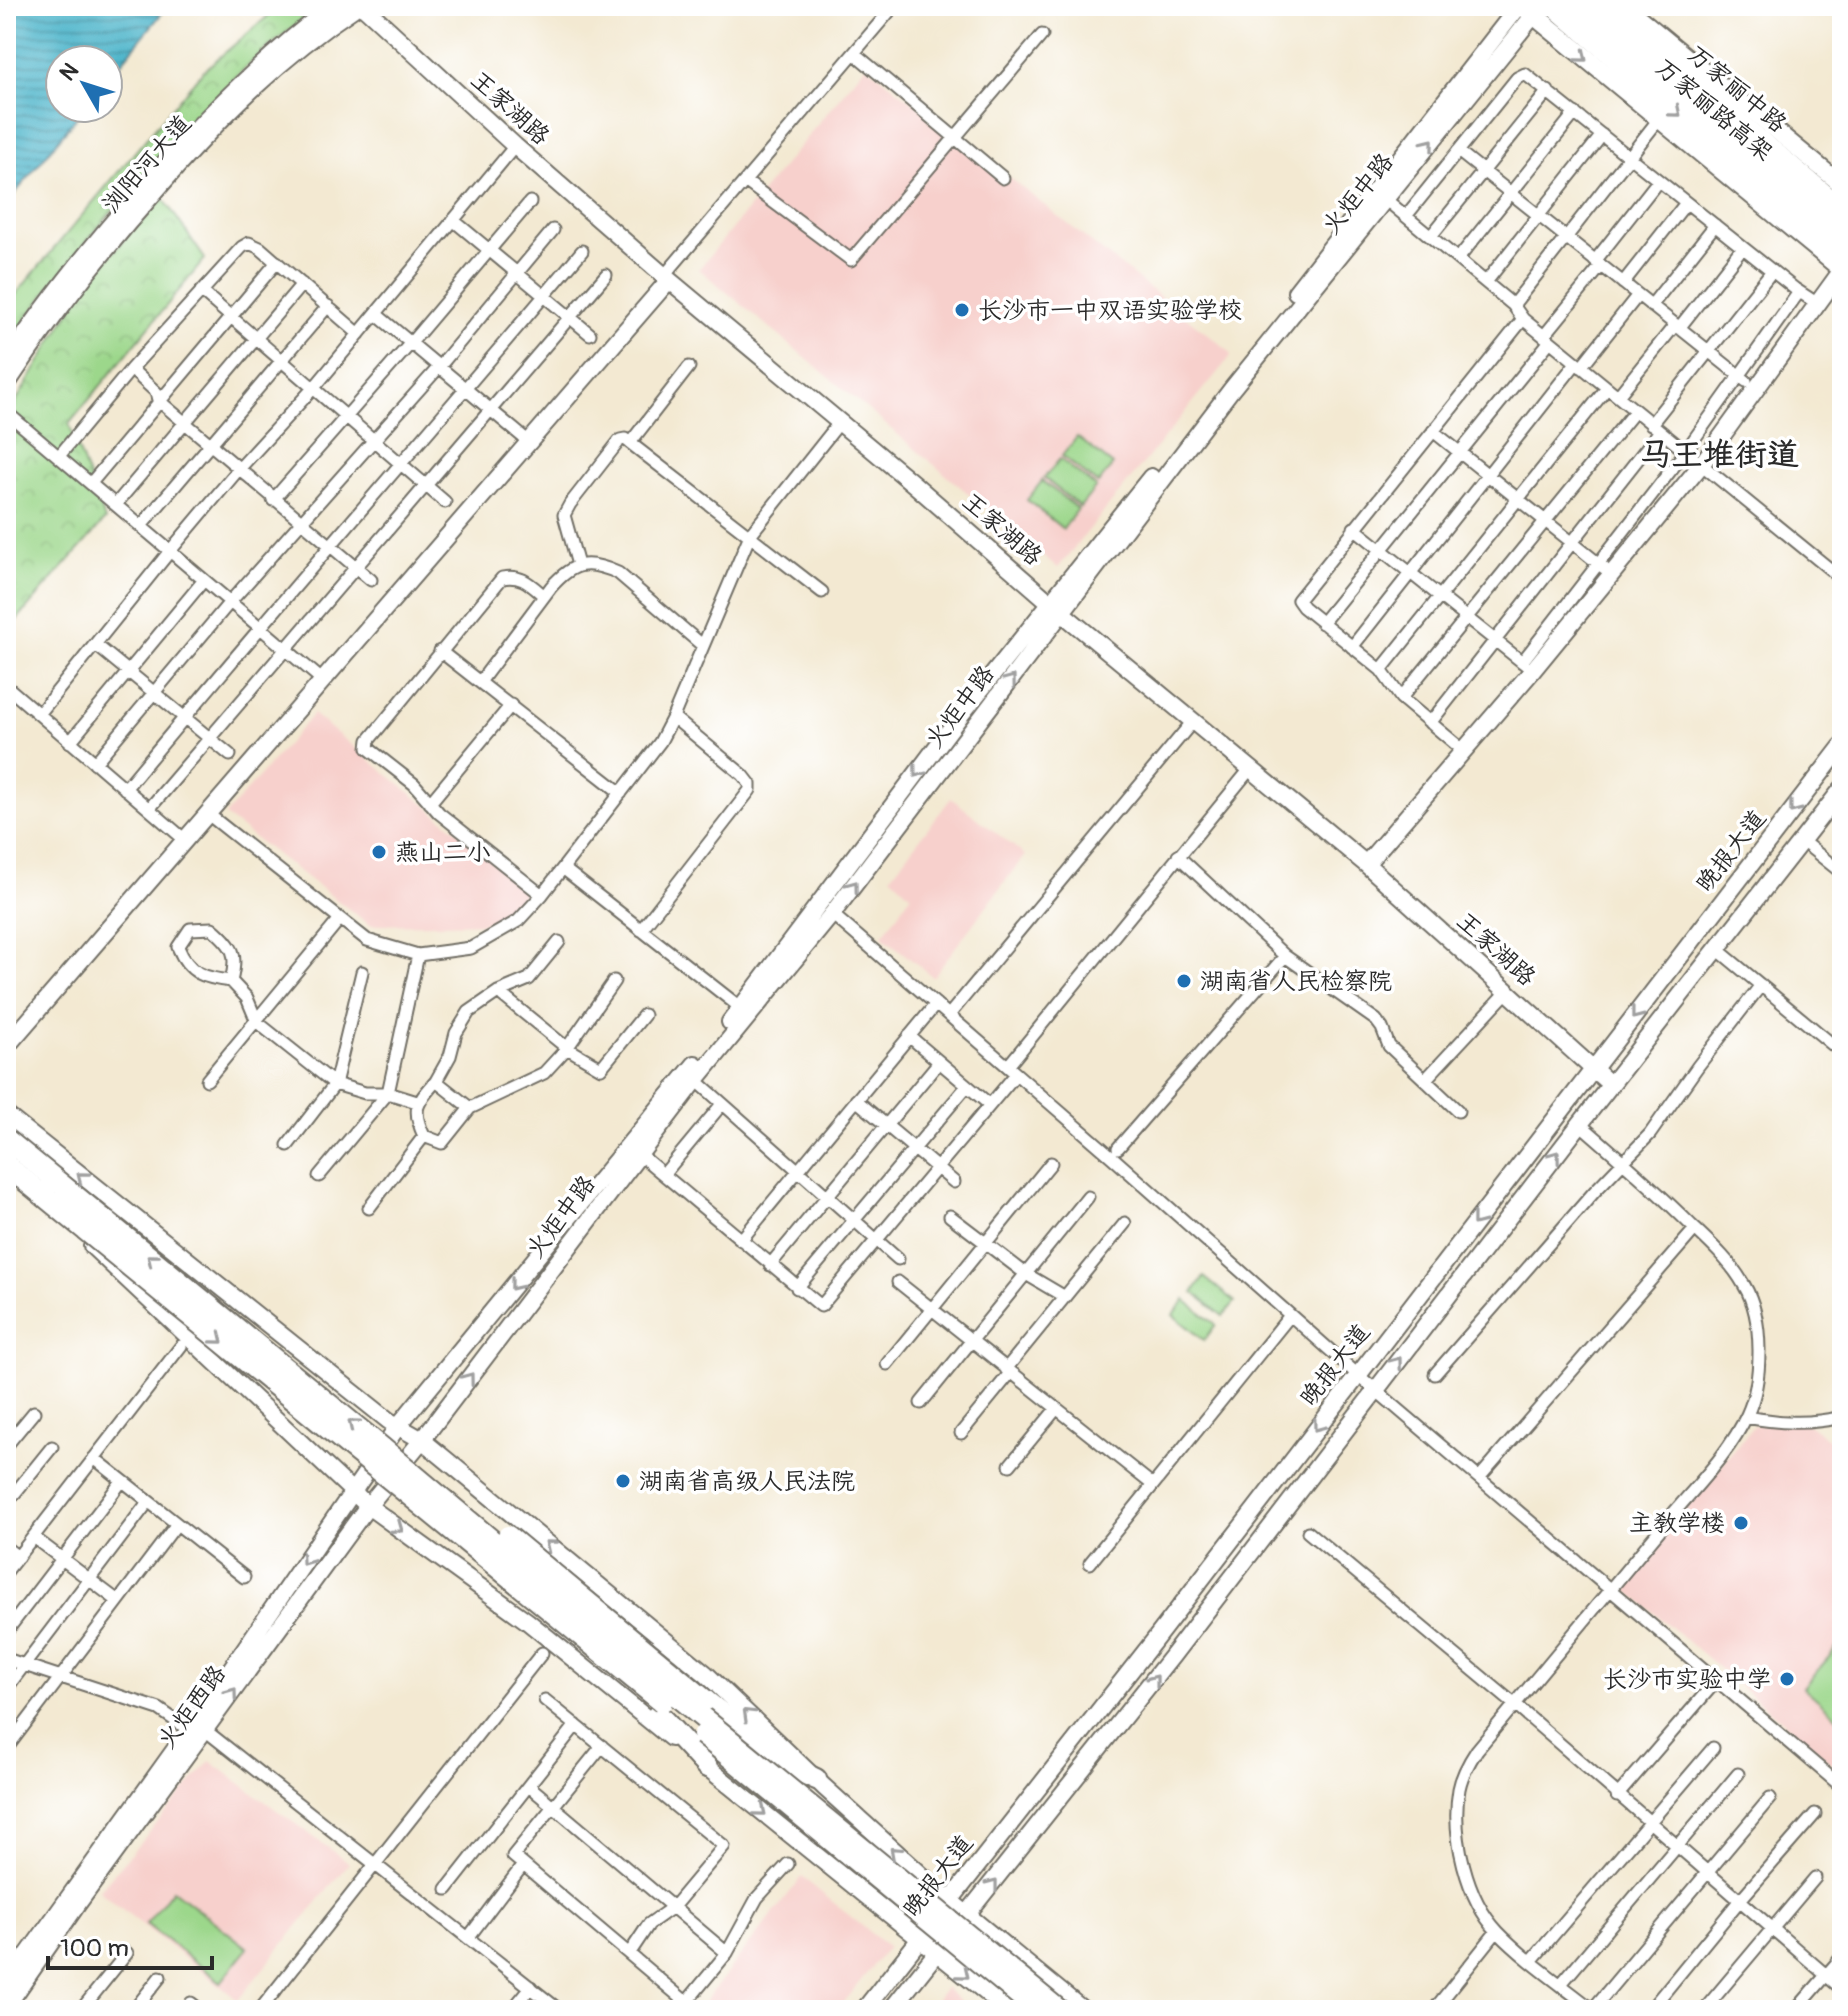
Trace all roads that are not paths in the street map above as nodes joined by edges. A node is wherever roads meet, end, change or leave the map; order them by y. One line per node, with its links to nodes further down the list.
1 (333, 6): 73 (street, 浏阳河大道)
2 (357, 6): 79 (street, 浏阳河大道)
3 (363, 6): 17 (street, 王家湖路)
4 (894, 6): 11 (street)
5 (1554, 6): 41 (highway, 万家丽路高架, one-way to 41)
6 (1583, 6): 34 (highway, 万家丽路高架)
7 (1602, 6): 29 (main road, 万家丽中路)
8 (1625, 6): 24 (street)
9 (1529, 9): 14 (main road, one-way to 14); 26 (street, 火炬中路, one-way to 9); 131 (street)
10 (1042, 35): 16 (street)
11 (854, 53): 16 (street); 22 (street)
12 (1548, 91): 13 (street); 18 (street); 20 (street)
13 (1575, 113): 15 (street); 25 (street)
14 (1659, 119): 19 (street); 45 (main road)
15 (1602, 135): 19 (street); 31 (street)
16 (955, 138): 21 (street); 22 (street)
17 (515, 146): 32 (street); 49 (street, 王家湖路)
18 (1458, 151): 20 (street); 30 (street)
19 (1629, 157): 23 (street); 37 (street)
20 (1483, 171): 25 (street); 36 (street)
21 (1003, 178)
22 (745, 181): 49 (street)
23 (1658, 181): 28 (street); 44 (street)
24 (1842, 185)
25 (1510, 193): 31 (street); 42 (street)
26 (1385, 199): 30 (street); 131 (street, 火炬中路)
27 (530, 202): 39 (street)
28 (1686, 203): 33 (street); 51 (street)
29 (1842, 208)
30 (1406, 216): 36 (street)
31 (1538, 216): 37 (street); 50 (street)
32 (453, 220): 39 (street); 61 (street)
33 (1715, 225): 38 (street); 60 (street)
34 (1842, 226)
35 (553, 230): 47 (street)
36 (1431, 236): 42 (street)
37 (1566, 238): 44 (street); 58 (street)
38 (1742, 248): 46 (street); 65 (street)
39 (489, 250): 47 (street); 70 (street)
40 (582, 251): 55 (street)
41 (1842, 252)
42 (1458, 259): 50 (street)
43 (277, 262): 52 (street); 53 (street); 62 (street)
44 (1598, 263): 51 (street); 69 (street)
45 (1842, 269): 57 (street)
46 (1772, 271): 54 (street); 71 (street)
47 (517, 273): 55 (street); 75 (street)
48 (606, 275): 63 (street)
49 (666, 278): 91 (street, 王家湖路); 95 (street)
50 (1486, 282): 58 (street)
51 (1623, 283): 56 (street)
52 (302, 284): 59 (street); 68 (street)
53 (201, 291): 62 (street); 77 (street)
54 (1799, 292): 57 (street); 78 (street)
55 (545, 295): 63 (street); 83 (street)
56 (1638, 295): 60 (street); 74 (street)
57 (1818, 304): 82 (street)
58 (1513, 305): 64 (street)
59 (328, 306): 66 (street); 72 (street)
60 (1651, 306): 65 (street)
61 (376, 314): 66 (street); 70 (street)
62 (229, 316): 68 (street); 85 (street)
63 (570, 317): 67 (street); 86 (street)
64 (1523, 319): 69 (street); 93 (street)
65 (1677, 326): 71 (street); 84 (street)
66 (359, 334): 81 (street)
67 (590, 334)
68 (256, 339): 72 (street); 90 (street)
69 (1547, 339): 74 (street); 99 (street)
70 (410, 344): 75 (street); 89 (street)
71 (1709, 351): 78 (street); 92 (street)
72 (280, 361): 81 (street); 97 (street)
73 (6, 363)
74 (1579, 365): 80 (street); 104 (street)
75 (439, 367): 83 (street); 94 (street)
76 (689, 367): 96 (street)
77 (131, 369): 85 (street); 100 (street)
78 (1741, 377): 82 (street); 98 (street)
79 (6, 385)
80 (1607, 388): 84 (street); 107 (street)
81 (313, 389): 89 (street); 103 (street)
82 (1756, 389): 102 (street)
83 (466, 390): 86 (street); 101 (street)
84 (1618, 396): 87 (street)
85 (158, 400): 90 (street); 105 (street)
86 (491, 411): 95 (street); 106 (street)
87 (1635, 411): 92 (street); 111 (street)
88 (6, 412): 100 (street)
89 (346, 418): 94 (street); 108 (street)
90 (184, 422): 97 (street); 110 (street)
91 (839, 423): 115 (street); 131 (street, 王家湖路)
92 (1656, 428): 98 (street); 116 (street)
93 (1433, 431): 99 (street); 114 (street)
94 (373, 441): 101 (street); 112 (street)
95 (529, 442): 144 (street)
96 (630, 443): 115 (street); 120 (street)
97 (209, 445): 103 (street); 113 (street)
98 (1685, 452): 102 (street); 122 (street)
99 (1460, 453): 104 (street); 118 (street)
100 (59, 456): 105 (street)
101 (400, 464): 106 (street); 117 (street)
102 (1701, 465): 122 (street); 124 (street)
103 (238, 470): 108 (street); 119 (street)
104 (1489, 475): 107 (street); 123 (street)
105 (91, 483): 110 (street)
106 (426, 486): 109 (street); 121 (street)
107 (1518, 499): 111 (street); 129 (street)
108 (273, 500): 112 (street)
109 (445, 502)
110 (116, 504): 113 (street)
111 (1546, 522): 116 (street); 132 (street)
112 (300, 523): 117 (street); 130 (street)
113 (141, 526): 119 (street)
114 (1354, 528): 118 (street); 133 (street)
115 (750, 535): 127 (street); 137 (street)
116 (1574, 543): 122 (street); 135 (street)
117 (329, 546): 121 (street); 134 (street)
118 (1381, 550): 123 (street); 133 (street)
119 (170, 551): 125 (street); 136 (street)
120 (578, 565): 128 (street); 137 (street)
121 (355, 568): 126 (street); 139 (street)
122 (1606, 570): 141 (street)
123 (1410, 573): 129 (street); 138 (street)
124 (1842, 579)
125 (204, 580): 130 (street); 143 (street)
126 (371, 580)
127 (822, 592)
128 (544, 596): 140 (street); 145 (street)
129 (1441, 597): 132 (street); 142 (street)
130 (230, 602): 134 (street); 147 (street)
131 (1056, 609): 153 (street, 王家湖路); 175 (street, 火炬中路, one-way to 131); 189 (street, one-way to 189)
132 (1467, 618): 135 (street); 148 (street)
133 (1322, 623): 138 (street)
134 (259, 626): 139 (street); 152 (street)
135 (1495, 641): 141 (street); 154 (street)
136 (96, 645): 143 (street); 150 (street)
137 (702, 645): 151 (street)
138 (1352, 647): 142 (street)
139 (285, 649): 144 (street); 155 (street)
140 (440, 651): 145 (street); 165 (street)
141 (1527, 666): 158 (street)
142 (1381, 670): 148 (street)
143 (128, 671): 147 (street); 156 (street)
144 (322, 680): 167 (street)
145 (480, 682): 149 (street)
146 (6, 686): 150 (street)
147 (153, 694): 152 (street); 160 (street)
148 (1401, 698): 154 (street)
149 (511, 705): 164 (street); 165 (street)
150 (39, 714): 156 (street)
151 (673, 717): 164 (street); 177 (street)
152 (183, 719): 155 (street); 162 (street)
153 (1194, 720): 171 (street, 王家湖路); 191 (street)
154 (1430, 723): 158 (street)
155 (209, 738): 159 (street); 166 (street)
156 (70, 742): 160 (street)
157 (1842, 746): 198 (street, 晚报大道, one-way to 198)
158 (1464, 751): 171 (street)
159 (230, 755)
160 (95, 763): 162 (street)
161 (1246, 774): 170 (street)
162 (125, 789): 166 (street)
163 (1842, 789): 169 (street, 晚报大道)
164 (621, 793): 172 (street)
165 (430, 803): 174 (street)
166 (149, 809): 168 (street)
167 (208, 814): 168 (street); 176 (street)
168 (185, 840): 194 (street)
169 (1802, 841): 173 (street); 179 (street, 晚报大道)
170 (1178, 856): 181 (street); 199 (street)
171 (1366, 864): 187 (street, 王家湖路)
172 (564, 869): 174 (street); 177 (street)
173 (1842, 873)
174 (542, 895): 180 (street)
175 (832, 914): 188 (street); 189 (street, 火炬中路)
176 (339, 920): 180 (street); 192 (street)
177 (641, 930): 189 (street)
178 (559, 942): 186 (street)
179 (1717, 949): 185 (street); 205 (street, 晚报大道)
180 (418, 955): 207 (street)
181 (1285, 956): 200 (street); 221 (street)
182 (362, 972): 204 (street)
183 (231, 981): 183 (street); 192 (street)
184 (614, 981): 195 (street)
185 (1761, 985): 196 (street); 224 (street)
186 (498, 992): 195 (street); 203 (street)
187 (1507, 992): 198 (street, 王家湖路); 200 (street)
188 (936, 1004): 191 (street); 193 (street)
189 (746, 1011): 202 (street, 火炬中路); 262 (street, 火炬西路, one-way to 262)
190 (644, 1015): 195 (street)
191 (949, 1015): 199 (street)
192 (257, 1022): 201 (street); 204 (street)
193 (909, 1036): 197 (street); 208 (street)
194 (6, 1047)
195 (567, 1048): 212 (street)
196 (1839, 1050)
197 (939, 1062): 206 (street); 216 (street)
198 (1593, 1069): 205 (street, 王家湖路); 255 (street, 晚报大道, one-way to 255)
199 (1012, 1070): 211 (street); 255 (street)
200 (1426, 1079): 213 (street)
201 (207, 1080)
202 (696, 1080): 210 (street); 222 (street, 火炬中路)
203 (436, 1081): 209 (street); 212 (street)
204 (335, 1084): 207 (street); 219 (street)
205 (1611, 1085): 215 (street, 晚报大道)
206 (967, 1086): 211 (street); 220 (street)
207 (388, 1093): 209 (street); 229 (street)
208 (856, 1100): 216 (street); 227 (street)
209 (417, 1102): 217 (street)
210 (722, 1104): 227 (street); 228 (street)
211 (990, 1105): 226 (street)
212 (470, 1108): 217 (street)
213 (1458, 1111)
214 (6, 1115): 262 (street, one-way to 214)
215 (1580, 1124): 224 (street); 256 (street, 晚报大道, one-way to 215)
216 (887, 1125): 220 (street); 232 (street)
217 (424, 1136): 234 (street)
218 (6, 1139): 266 (highway, one-way to 218, bridge)
219 (288, 1145)
220 (914, 1148): 226 (street); 236 (street)
221 (1118, 1148)
222 (639, 1154): 228 (street); 264 (street, 火炬中路, one-way to 222)
223 (1051, 1163): 241 (street)
224 (1625, 1163): 238 (street); 254 (street)
225 (6, 1165): 270 (highway, one-way to 270, bridge)
226 (938, 1168): 231 (street); 240 (street)
227 (798, 1171): 232 (street); 239 (street)
228 (664, 1174): 239 (street)
229 (319, 1176)
230 (6, 1178): 274 (street)
231 (954, 1182)
232 (827, 1196): 236 (street); 243 (street)
233 (1088, 1197): 244 (street)
234 (369, 1208)
235 (950, 1216): 241 (street)
236 (854, 1220): 240 (street); 246 (street)
237 (1125, 1223): 247 (street)
238 (1695, 1229): 260 (street); 271 (street)
239 (741, 1240): 243 (street)
240 (878, 1241): 242 (street); 246 (street)
241 (986, 1243): 244 (street); 248 (street)
242 (898, 1259)
243 (770, 1265): 246 (street)
244 (1026, 1274): 247 (street); 250 (street)
245 (898, 1282): 248 (street)
246 (797, 1288)
247 (1065, 1297): 253 (street)
248 (931, 1309): 250 (street); 252 (street)
249 (1288, 1318): 273 (street)
250 (972, 1342): 253 (street); 257 (street)
251 (181, 1346): 268 (street)
252 (887, 1364)
253 (1008, 1371): 258 (street); 263 (street)
254 (1435, 1374)
255 (1358, 1375): 256 (street); 321 (street, 晚报大道, one-way to 321)
256 (1377, 1389): 271 (street); 324 (street, 晚报大道, one-way to 256)
257 (921, 1403)
258 (1056, 1409): 269 (street); 273 (street)
259 (34, 1412): 265 (street)
260 (1746, 1417): 261 (street); 288 (street)
261 (1842, 1417)
262 (398, 1426): 264 (street); 274 (street, 火炬西路)
263 (961, 1433)
264 (422, 1440): 277 (street, 火炬西路); 306 (street, one-way to 264)
265 (6, 1446)
266 (380, 1446): 306 (highway, bridge); 352 (highway, bridge)
267 (52, 1447): 276 (street)
268 (94, 1458): 272 (street); 280 (street)
269 (1010, 1465)
270 (373, 1466): 304 (highway, bridge); 351 (highway, bridge)
271 (1479, 1478): 288 (street)
272 (122, 1481): 275 (street); 283 (street)
273 (1153, 1485): 284 (street)
274 (354, 1492): 277 (street); 300 (street, 火炬西路, one-way to 300)
275 (148, 1502): 278 (street); 287 (street)
276 (6, 1504)
277 (368, 1506): 300 (street, 火炬西路, one-way to 277); 304 (street, one-way to 304)
278 (176, 1525): 286 (street); 289 (street)
279 (1308, 1532): 298 (street)
280 (33, 1537): 282 (street); 283 (street)
281 (6, 1548): 282 (street)
282 (18, 1557): 285 (street)
283 (62, 1559): 287 (street); 290 (street)
284 (1090, 1563)
285 (6, 1572)
286 (244, 1577)
287 (89, 1579): 289 (street); 293 (street)
288 (1610, 1590): 295 (street); 298 (street)
289 (118, 1601): 294 (street)
290 (6, 1632)
291 (542, 1653): 316 (street)
292 (6, 1659): 293 (street)
293 (25, 1665): 294 (street); 296 (street)
294 (59, 1678): 300 (street); 303 (street)
295 (1717, 1680): 308 (street); 309 (street)
296 (6, 1689)
297 (545, 1700): 299 (street)
298 (1514, 1704): 309 (street); 326 (street)
299 (576, 1725): 301 (street); 307 (street)
300 (197, 1730): 316 (street); 338 (street, 火炬西路); 342 (street, 火炬西路)
301 (602, 1746): 311 (street); 323 (street)
302 (1713, 1748): 313 (street)
303 (6, 1749)
304 (707, 1767): 328 (street, one-way to 328)
305 (1738, 1774): 314 (street)
306 (816, 1779): 321 (street, one-way to 306)
307 (529, 1786): 311 (street); 320 (street)
308 (1842, 1787)
309 (1617, 1796): 313 (street)
310 (1770, 1798): 318 (street)
311 (554, 1807): 317 (street); 323 (street)
312 (1815, 1814): 322 (street)
313 (1649, 1822): 314 (street); 334 (street)
314 (1678, 1847): 318 (street); 337 (street)
315 (788, 1864): 331 (street)
316 (377, 1865): 327 (street); 345 (street)
317 (523, 1865): 327 (street); 332 (street)
318 (1707, 1872): 322 (street); 355 (street)
319 (1815, 1878): 325 (street)
320 (447, 1889)
321 (949, 1900): 324 (street); 328 (street, 晚报大道)
322 (1740, 1900): 325 (street); 356 (street)
323 (673, 1907): 331 (street); 332 (street)
324 (968, 1915): 329 (street, 晚报大道); 353 (street)
325 (1774, 1929): 335 (street); 357 (street)
326 (1497, 1931): 334 (street); 354 (street)
327 (468, 1938): 339 (street)
328 (920, 1939): 329 (street); 348 (street, 晚报大道)
329 (936, 1952): 349 (street, 晚报大道); 350 (street, one-way to 350)
330 (127, 1953): 343 (street)
331 (727, 1953): 341 (street)
332 (629, 1954): 341 (street)
333 (1842, 1957): 335 (street)
334 (1532, 1960): 337 (street)
335 (1826, 1975): 340 (street); 358 (street)
336 (160, 1977): 344 (street)
337 (1561, 1984): 355 (street)
338 (6, 1985)
339 (531, 1987): 346 (street); 347 (street)
340 (1842, 1989)
341 (683, 2006)
342 (6, 2007)
343 (82, 2009)
344 (134, 2010)
345 (260, 2010)
346 (512, 2010)
347 (559, 2010)
348 (864, 2010)
349 (891, 2010)
350 (1008, 2010)
351 (1037, 2010)
352 (1059, 2010)
353 (1083, 2010)
354 (1434, 2010)
355 (1592, 2010)
356 (1650, 2010)
357 (1704, 2010)
358 (1796, 2010)

